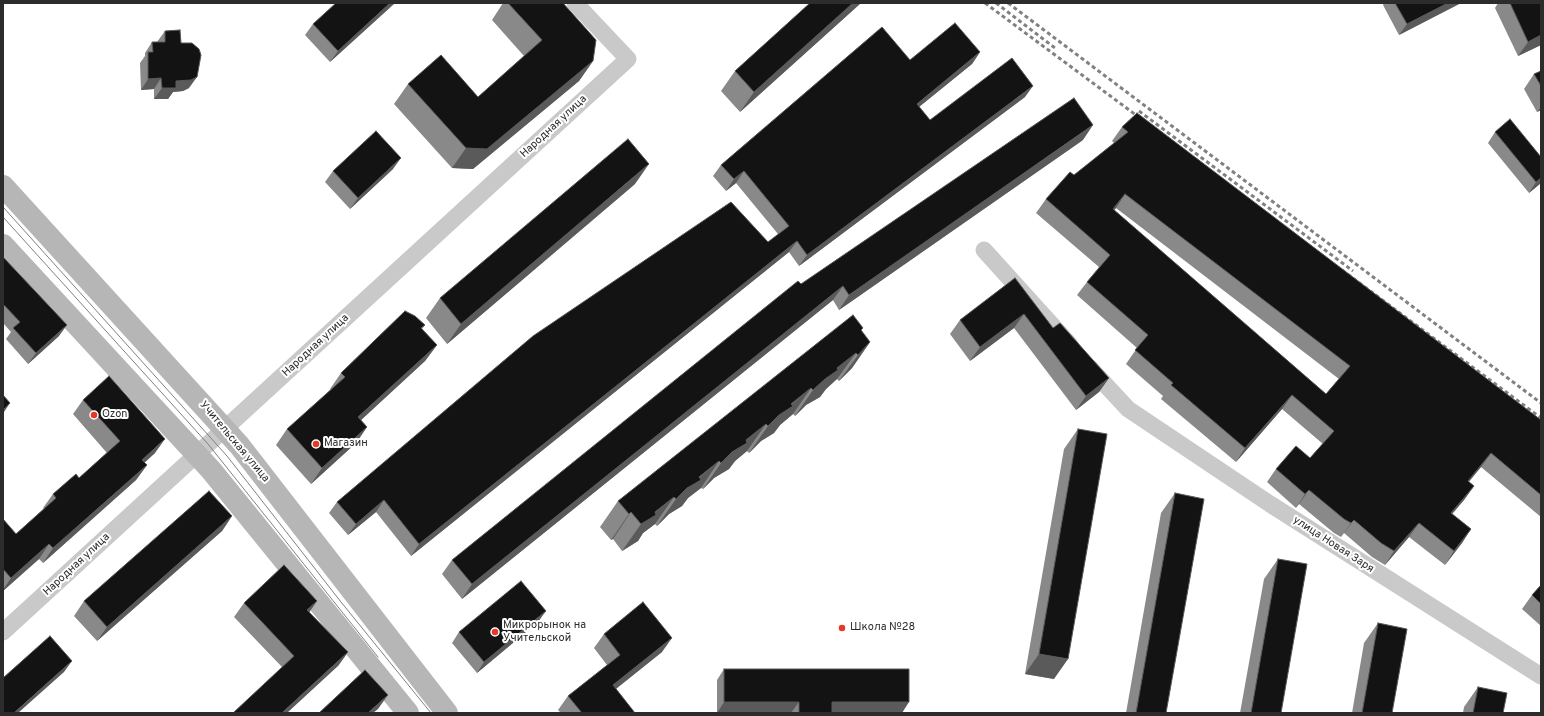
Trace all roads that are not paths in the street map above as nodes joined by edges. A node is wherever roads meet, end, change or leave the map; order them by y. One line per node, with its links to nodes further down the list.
1 (575, 3): 5 (street, Народная улица)
2 (3, 186): 5 (main road, Учительская улица)
3 (3, 245): 6 (main road)
4 (984, 250): 8 (street, улица Новая Заря)
5 (225, 429): 6 (street, Народная улица); 10 (main road, Учительская улица)
6 (197, 454): 7 (street, Народная улица); 9 (main road)
7 (3, 632)
8 (1541, 676)
9 (408, 713)
10 (447, 713)

